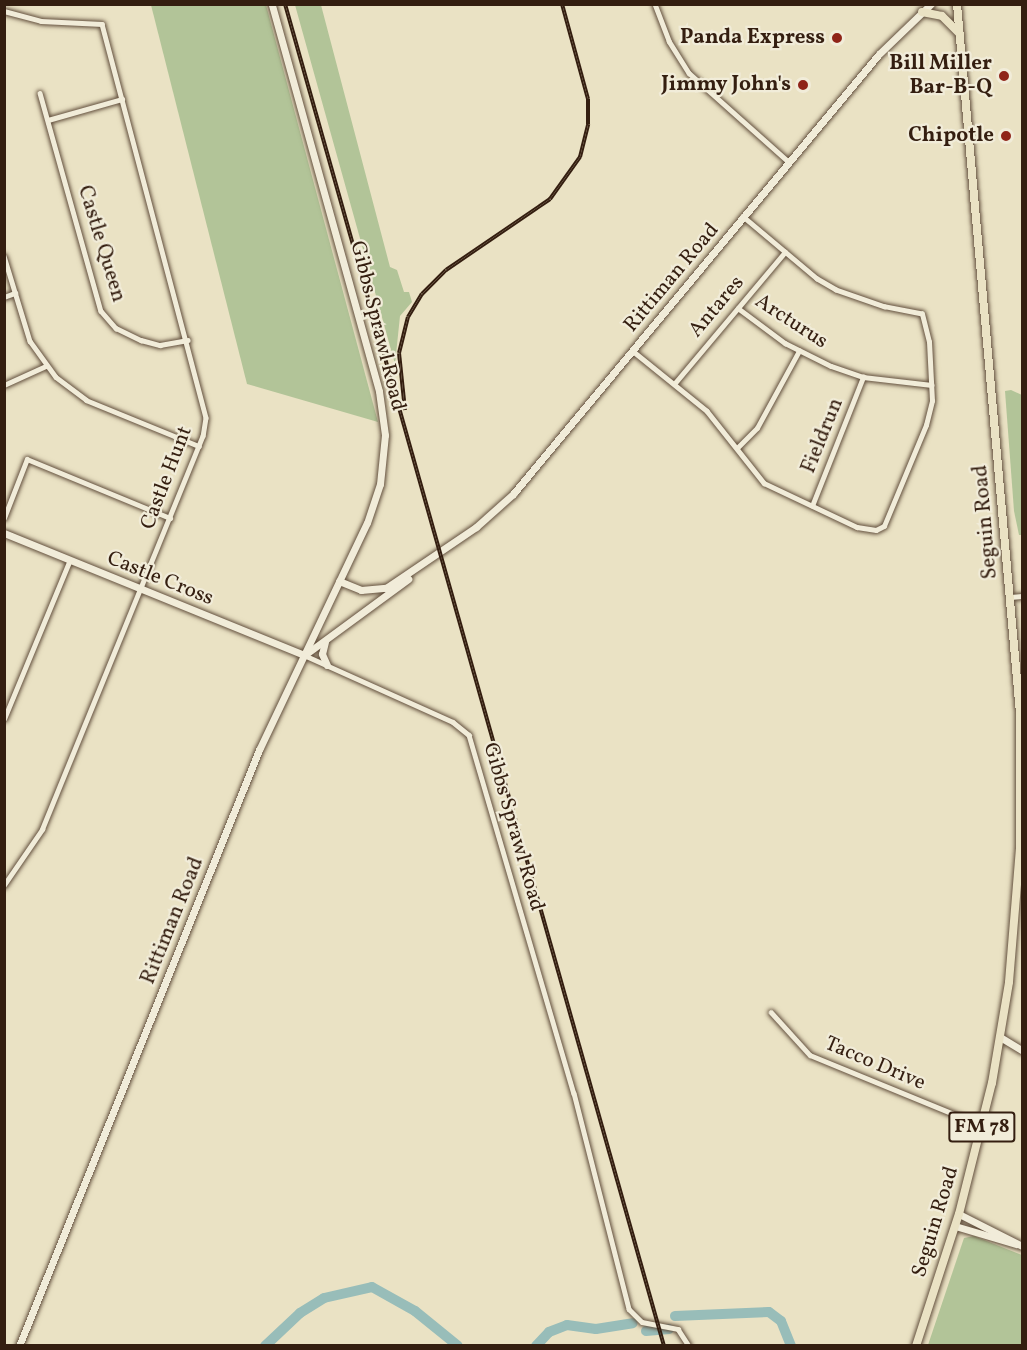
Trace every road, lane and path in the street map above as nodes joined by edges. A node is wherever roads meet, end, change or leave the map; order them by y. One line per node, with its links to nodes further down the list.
1 (272, 4): 34 (main road, Gibbs Sprawl Road)
2 (655, 4): 11 (street)
3 (931, 4): 6 (main road, Rittiman Road)
4 (957, 4): 7 (main road, Seguin Road / FM 78)
5 (4, 11): 9 (street, Castle Hunt)
6 (922, 12): 7 (main road); 11 (main road, Rittiman Road)
7 (960, 34): 37 (main road, Seguin Road / FM 78)
8 (40, 93): 10 (street, Castle Queen)
9 (122, 99): 10 (street); 18 (street, Castle Hunt)
10 (48, 120): 18 (street, Castle Queen)
11 (789, 162): 12 (main road, Rittiman Road)
12 (743, 217): 13 (street); 19 (main road, Rittiman Road)
13 (785, 252): 17 (street, Antares); 25 (street)
14 (4, 256): 15 (street)
15 (15, 293): 16 (street); 21 (street)
16 (4, 297)
17 (738, 308): 20 (street, Arcturus); 23 (street, Antares)
18 (188, 340): 26 (street, Castle Hunt)
19 (633, 351): 23 (street); 33 (main road, Rittiman Road)
20 (799, 351): 22 (street, Arcturus); 27 (street)
21 (46, 366): 24 (street); 26 (street)
22 (863, 377): 25 (street, Arcturus); 28 (street, Fieldrun)
23 (675, 383): 27 (street)
24 (4, 385)
25 (932, 385): 28 (street)
26 (199, 446): 30 (street, Castle Hunt)
27 (737, 448): 28 (street)
28 (812, 506)
29 (4, 518): 30 (street)
30 (170, 518): 35 (street, Castle Hunt)
31 (4, 533): 32 (main road, Castle Cross)
32 (70, 560): 35 (main road, Castle Cross); 41 (street)
33 (428, 561): 34 (main road, Rittiman Road); 38 (main road, Rittiman Road)
34 (339, 581): 39 (main road, Gibbs Sprawl Road)
35 (142, 590): 39 (main road, Castle Cross); 43 (street, Castle Hunt)
36 (1023, 596): 37 (street)
37 (1010, 597): 42 (main road, Seguin Road / FM 78)
38 (325, 642): 39 (main road, Rittiman Road); 40 (main road)
39 (304, 655): 40 (street, Gibbs Sprawl Road); 51 (main road, Rittiman Road)
40 (327, 665): 52 (street, Gibbs Sprawl Road)
41 (4, 719)
42 (1022, 749): 45 (main road, Seguin Road / FM 78)
43 (4, 886)
44 (771, 1012): 47 (street, Tacco Drive)
45 (1000, 1037): 46 (main road); 47 (main road, Seguin Road / FM 78)
46 (1023, 1050)
47 (982, 1126): 48 (main road, Seguin Road / FM 78)
48 (959, 1214): 49 (main road, Seguin Road / FM 78); 50 (main road)
49 (955, 1226): 50 (main road); 53 (main road, Seguin Road / FM 78)
50 (1023, 1246)
51 (19, 1346)
52 (689, 1346)
53 (916, 1346)

